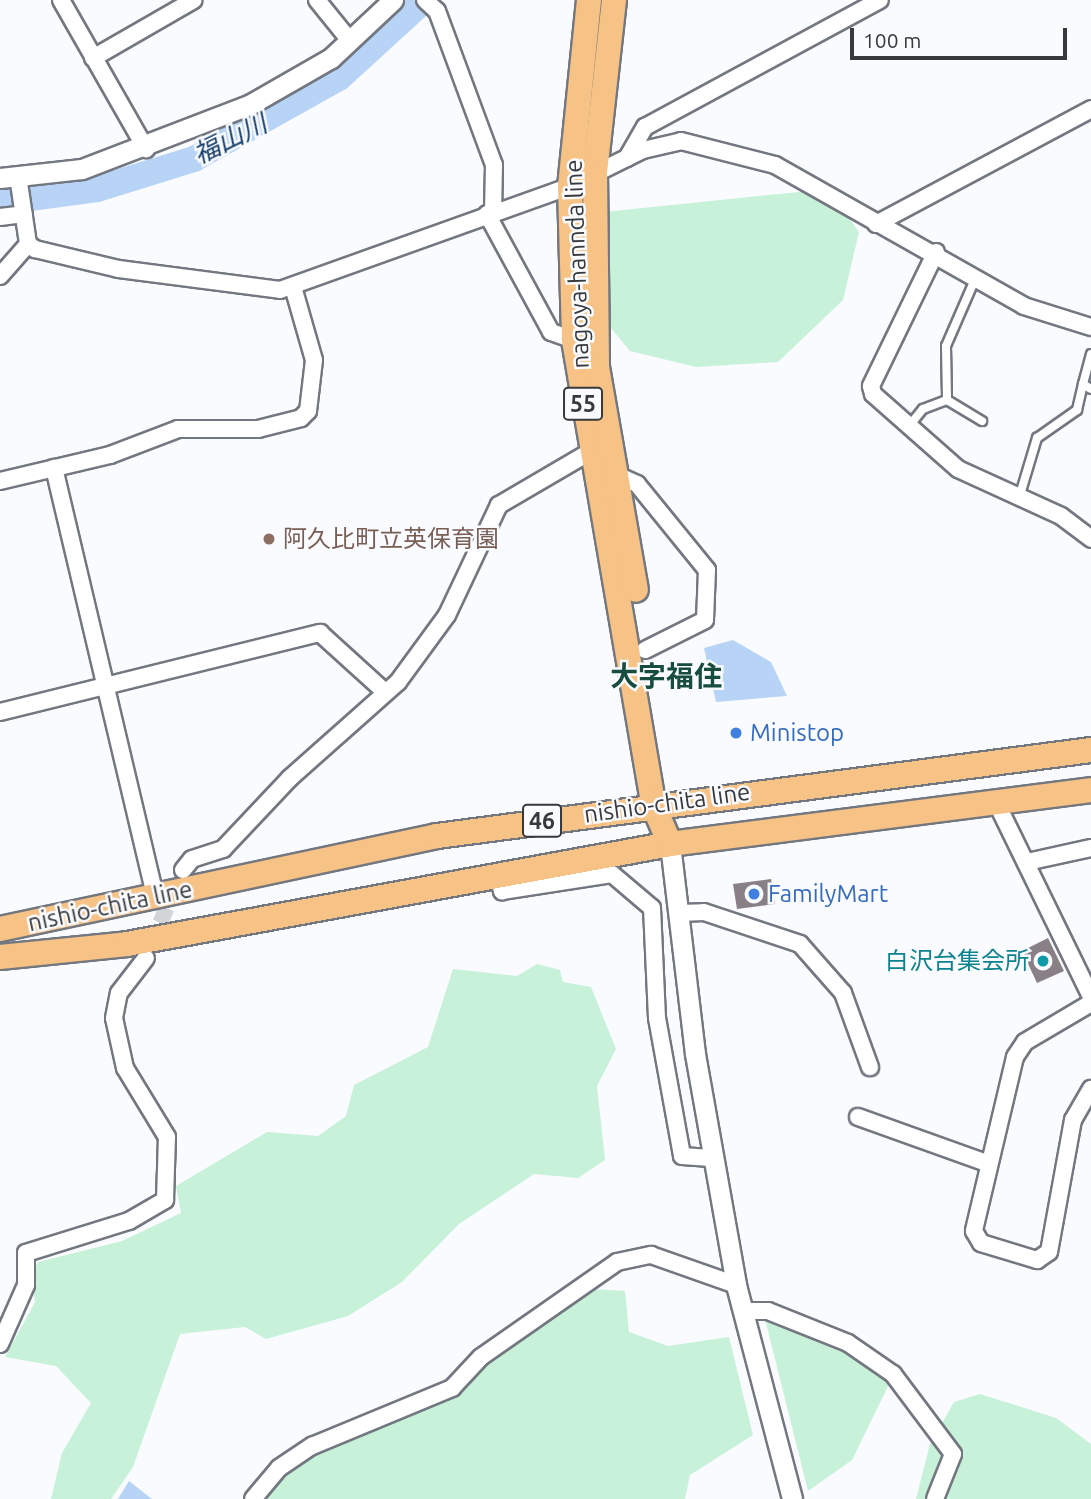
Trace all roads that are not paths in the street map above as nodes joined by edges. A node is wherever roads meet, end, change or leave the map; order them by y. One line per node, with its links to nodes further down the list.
1 (61, 0): 10 (street)
2 (194, 0): 10 (street)
3 (317, 0): 9 (street)
4 (393, 0): 9 (street)
5 (589, 0): 16 (main road, nagoya-hannda line / 55)
6 (614, 0): 14 (main road, nagoya-hannda line / 55)
7 (880, 0): 13 (street)
8 (435, 4): 18 (street)
9 (351, 42): 12 (street)
10 (93, 58): 12 (street)
11 (1091, 109): 20 (street)
12 (146, 149): 15 (street)
13 (627, 158): 14 (street); 20 (street)
14 (594, 172): 16 (street); 35 (main road, nagoya-hannda line / 55)
15 (13, 181): 17 (street)
16 (570, 186): 18 (street); 27 (main road, nagoya-hannda line / 55)
17 (24, 212): 19 (street); 21 (street)
18 (490, 213): 25 (street); 27 (street)
19 (0, 217)
20 (876, 224): 22 (street)
21 (28, 244): 24 (street); 25 (street)
22 (936, 252): 23 (street); 32 (street)
23 (978, 275): 26 (street); 30 (lane)
24 (0, 276)
25 (293, 287): 34 (street)
26 (1091, 327)
27 (574, 340): 33 (main road, nagoya-hannda line / 55)
28 (1091, 354): 29 (lane)
29 (1087, 387): 37 (lane)
30 (947, 400): 31 (lane); 32 (lane)
31 (982, 421)
32 (908, 427): 37 (street)
33 (593, 450): 41 (street); 45 (main road, nagoya-hannda line / 55)
34 (54, 468): 36 (street); 40 (street)
35 (617, 475): 39 (main road, nagoya-hannda line / 55); 39 (street)
36 (0, 481)
37 (1019, 498): 38 (street)
38 (1091, 539)
39 (645, 649): 45 (main road, nagoya-hannda line / 55)
40 (106, 687): 41 (street); 42 (street); 52 (street)
41 (385, 692): 50 (street)
42 (0, 712)
43 (1091, 750): 45 (main road, nishio-chita line / 46)
44 (1091, 790): 46 (main road, nishio-chita line / 46)
45 (659, 803): 47 (main road, nagoya-hannda line / 55); 52 (main road, nishio-chita line / 46)
46 (998, 806): 47 (main road, nishio-chita line / 46); 49 (street)
47 (670, 844): 51 (main road, nishio-chita line / 46); 53 (street)
48 (1091, 848): 49 (street)
49 (1027, 862): 57 (street)
50 (183, 870)
51 (498, 876): 55 (main road, nishio-chita line / 46); 62 (street)
52 (155, 895): 54 (main road, nishio-chita line / 46)
53 (679, 913): 59 (street); 62 (street)
54 (0, 929)
55 (0, 957)
56 (146, 958): 66 (street)
57 (1091, 997)
58 (1091, 1003): 63 (street)
59 (870, 1067)
60 (1091, 1089): 63 (street)
61 (858, 1117): 63 (street)
62 (714, 1158): 64 (street)
63 (989, 1164)
64 (737, 1285): 65 (street); 67 (street)
65 (745, 1311): 68 (street); 69 (street)
66 (0, 1343)
67 (253, 1499)
68 (792, 1499)
69 (935, 1499)

